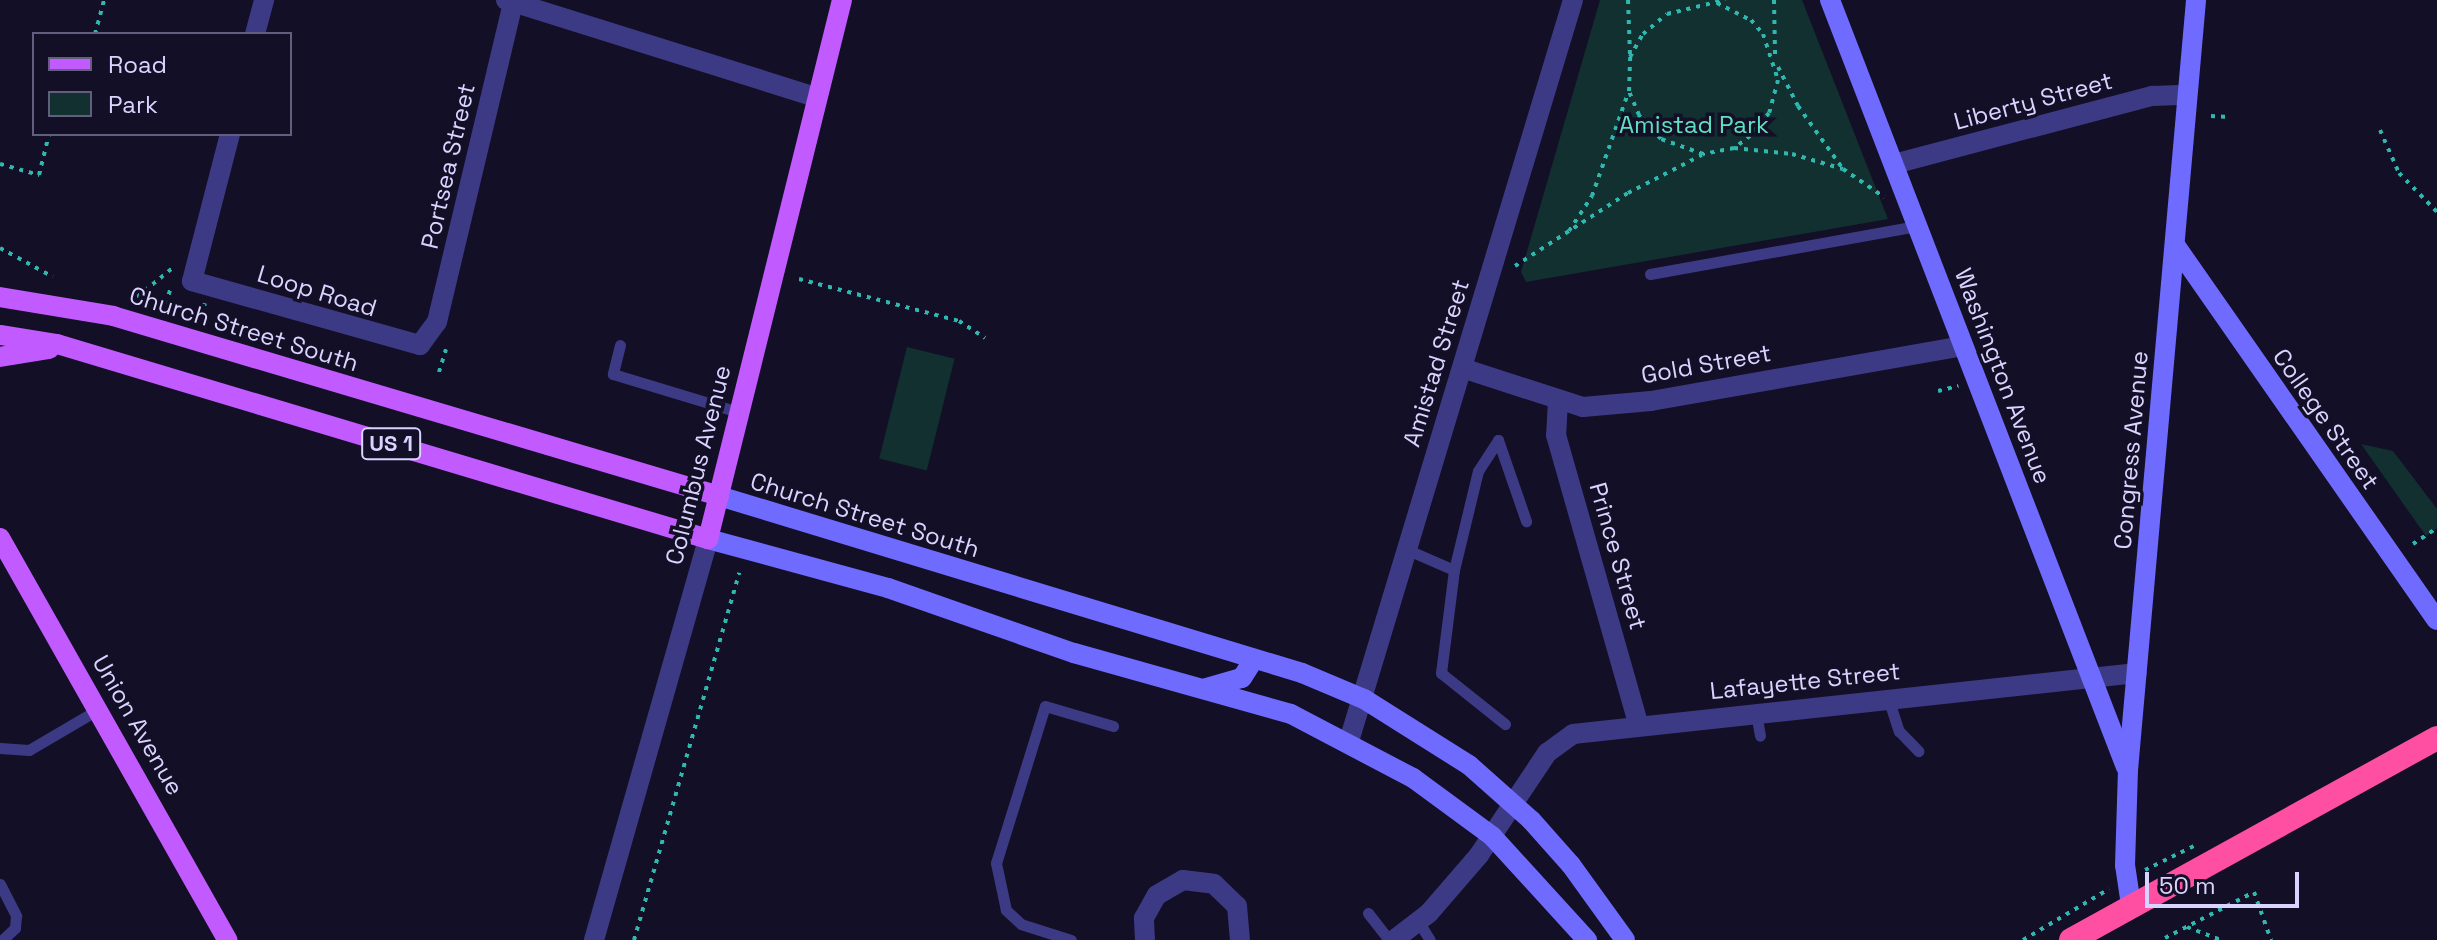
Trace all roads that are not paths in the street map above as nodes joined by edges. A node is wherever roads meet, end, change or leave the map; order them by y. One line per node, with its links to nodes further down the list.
1 (264, 0): 7 (street)
2 (842, 0): 9 (main road, Columbus Avenue)
3 (1573, 0): 22 (street, Amistad Street)
4 (1830, 0): 11 (main road, Washington Avenue)
5 (2196, 0): 8 (main road, Congress Avenue)
6 (511, 1): 9 (street); 17 (street, Portsea Street)
7 (256, 32)
8 (2186, 95): 11 (street, Liberty Street); 13 (main road, Congress Avenue)
9 (816, 97): 24 (main road, Columbus Avenue)
10 (229, 136): 17 (street, Loop Road)
11 (1894, 164): 12 (main road, Washington Avenue)
12 (1917, 226): 14 (lane); 19 (main road, Washington Avenue)
13 (2175, 245): 31 (main road, College Street); 33 (main road, Congress Avenue)
14 (1650, 274)
15 (0, 297): 25 (main road, Church Street South / US 1)
16 (0, 335): 20 (main road)
17 (437, 345)
18 (620, 345): 24 (lane)
19 (1962, 346): 23 (street, Gold Street); 34 (main road, Washington Avenue)
20 (73, 350): 21 (main road, US 1); 28 (main road, US 1)
21 (0, 357)
22 (1462, 368): 23 (street, Gold Street); 29 (street, Amistad Street)
23 (1558, 400): 42 (street, Prince Street)
24 (738, 412): 25 (main road, Columbus Avenue)
25 (719, 496): 28 (main road, Columbus Avenue); 32 (main road, Church Street South)
26 (1526, 521): 30 (lane)
27 (0, 538): 38 (main road, Union Avenue)
28 (708, 539): 35 (main road); 57 (street, Columbus Avenue)
29 (1408, 550): 30 (lane); 37 (street, Amistad Street)
30 (1454, 570): 40 (lane)
31 (2437, 620)
32 (1254, 659): 35 (main road); 37 (main road, Church Street South)
33 (2137, 673): 34 (street, Lafayette Street); 48 (main road, Congress Avenue)
34 (2090, 675): 36 (street, Lafayette Street); 48 (main road, Washington Avenue)
35 (1198, 689): 45 (main road)
36 (1888, 698): 39 (street, Lafayette Street); 47 (lane)
37 (1364, 699): 45 (street, Amistad Street); 49 (main road, Church Street South)
38 (99, 709): 46 (lane); 56 (main road, Union Avenue)
39 (1756, 713): 42 (street, Lafayette Street); 43 (lane)
40 (1505, 724)
41 (1113, 726): 58 (lane)
42 (1639, 726): 49 (street, Lafayette Street)
43 (1760, 736)
44 (2437, 738): 52 (highway)
45 (1349, 741): 50 (main road)
46 (0, 748)
47 (1918, 751)
48 (2128, 770): 52 (main road, Congress Avenue)
49 (1513, 804): 50 (street, Lafayette Street); 64 (main road, Church Street South)
50 (1492, 836): 54 (street, Lafayette Street); 63 (main road)
51 (0, 884): 55 (lane)
52 (2131, 905): 65 (highway)
53 (1368, 913): 61 (lane)
54 (1418, 921): 61 (street, Lafayette Street); 62 (lane)
55 (2, 940)
56 (227, 940)
57 (594, 940)
58 (1071, 940)
59 (1145, 940): 60 (street)
60 (1240, 940)
61 (1391, 940)
62 (1430, 940)
63 (1587, 940)
64 (1625, 940)
65 (2071, 940)

